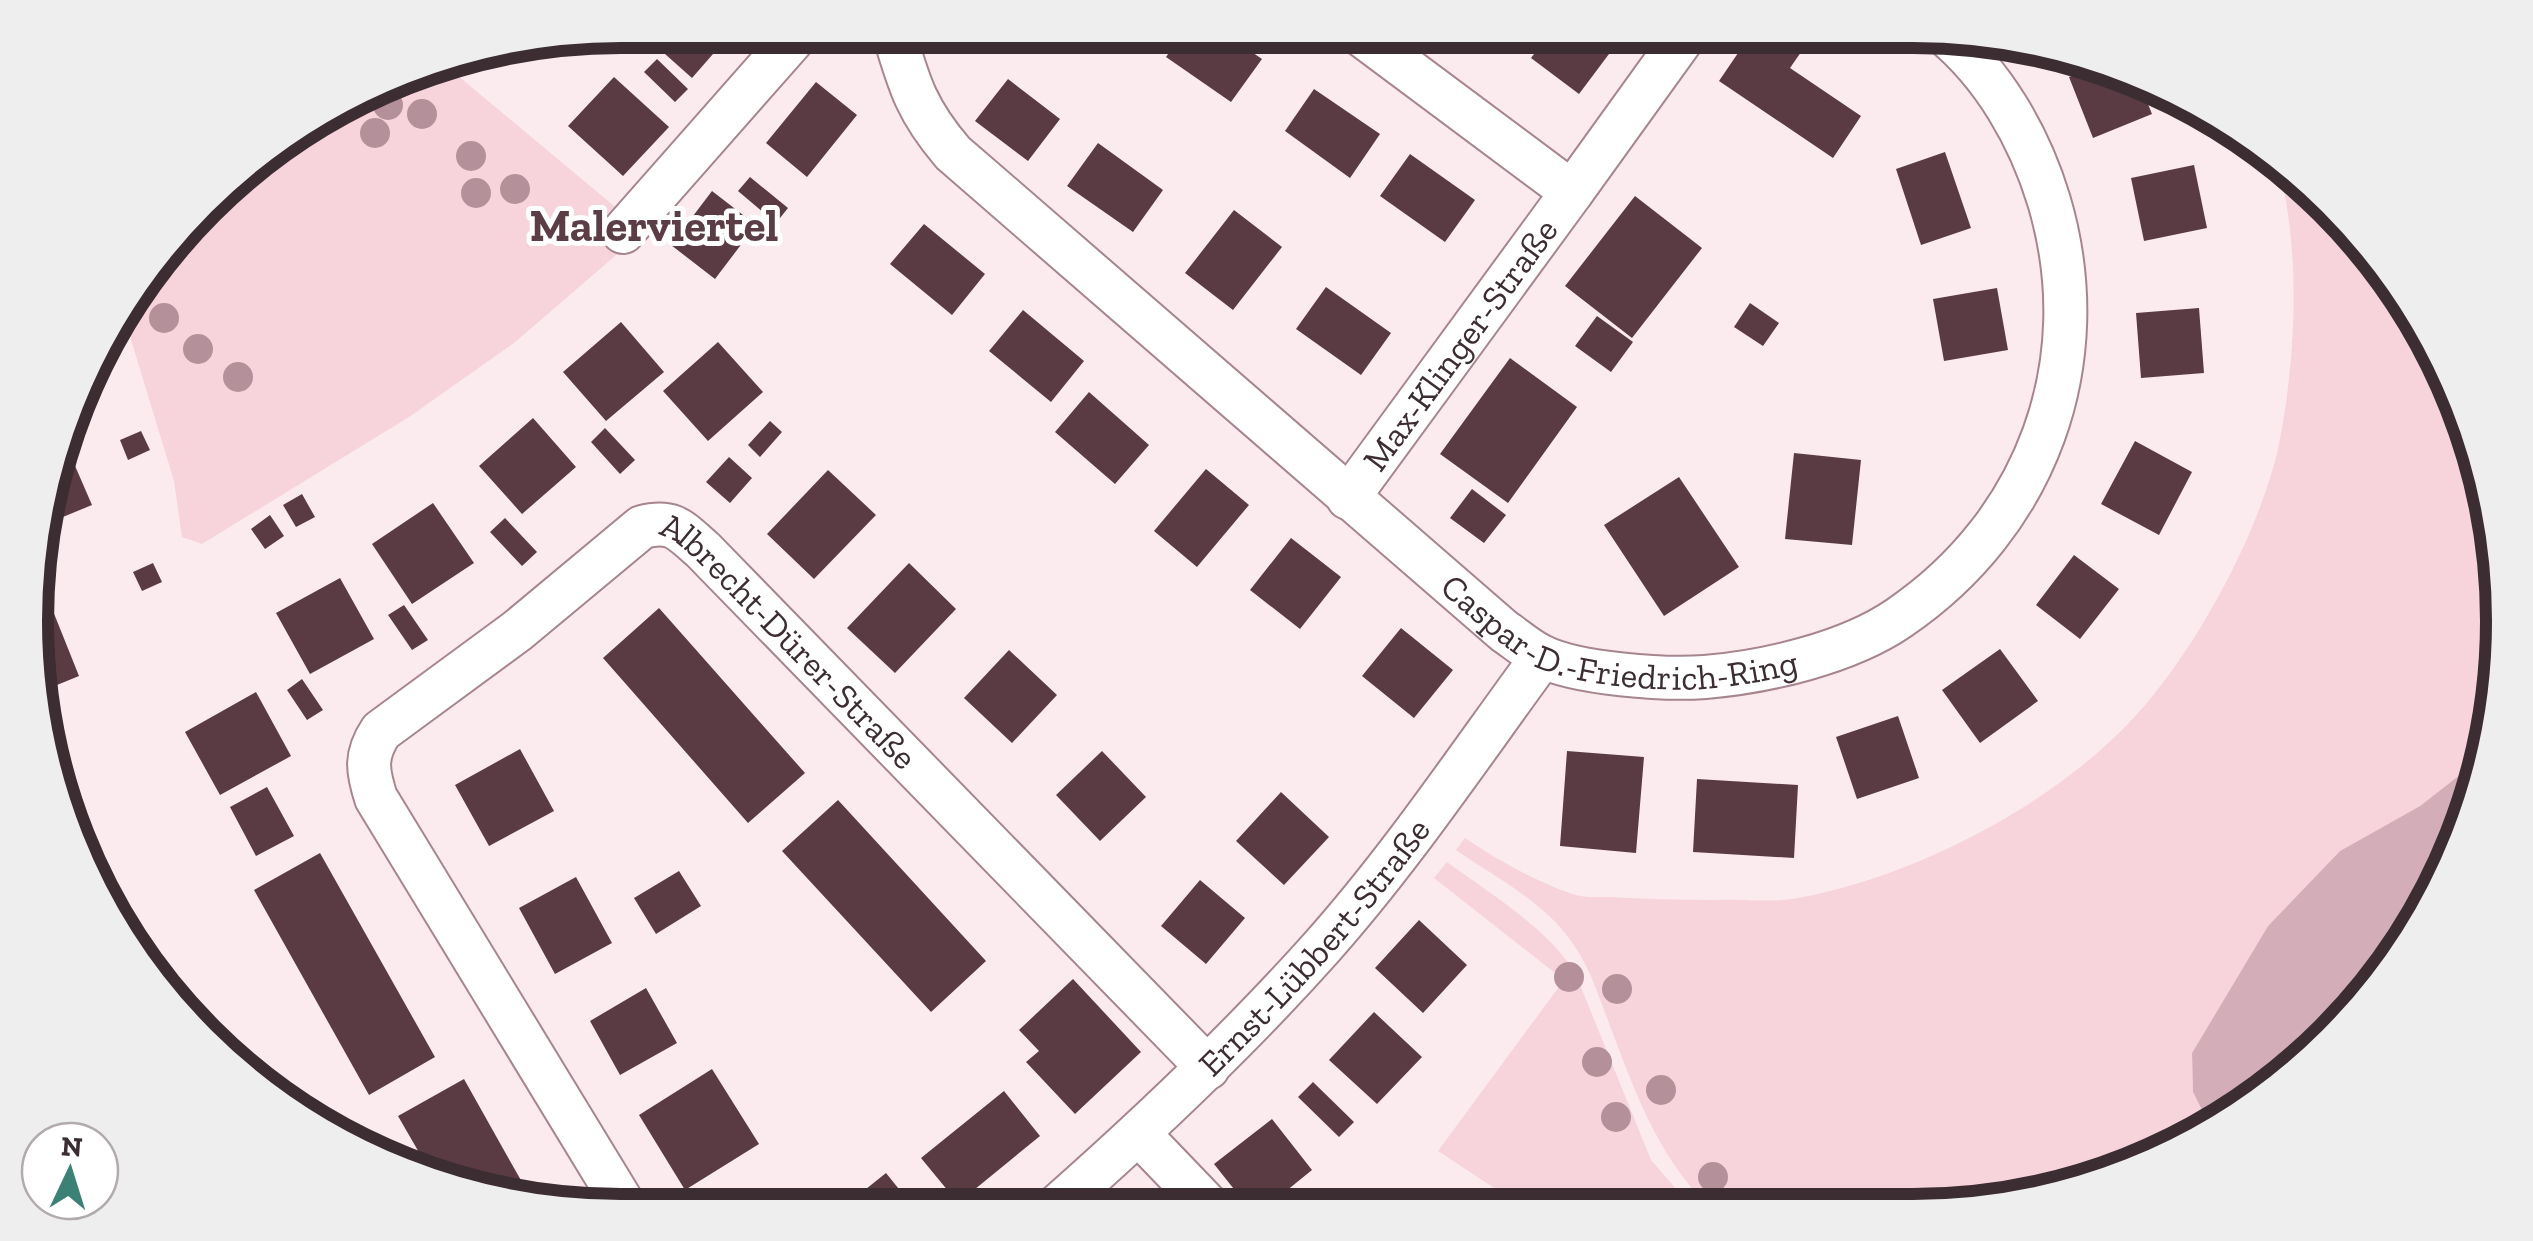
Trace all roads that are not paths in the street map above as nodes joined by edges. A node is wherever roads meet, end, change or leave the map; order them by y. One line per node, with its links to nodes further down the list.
1 (785, 48): 7 (street)
2 (898, 48): 8 (street, Caspar-D.-Friedrich-Ring)
3 (1379, 48): 6 (street, Max-Klinger-Straße)
4 (1676, 48): 6 (street, Max-Klinger-Straße)
5 (1962, 50): 9 (street, Caspar-D.-Friedrich-Ring)
6 (1572, 192): 8 (street, Max-Klinger-Straße)
7 (623, 232)
8 (1348, 498): 9 (street, Caspar-D.-Friedrich-Ring)
9 (1542, 657): 10 (street, Ernst-Lübbert-Straße)
10 (1208, 1068): 11 (street, Ernst-Lübbert-Straße); 12 (street, Albrecht-Dürer-Straße)
11 (1139, 1134): 13 (street, Ernst-Lübbert-Straße); 14 (street)
12 (617, 1194)
13 (1070, 1194)
14 (1197, 1194)

